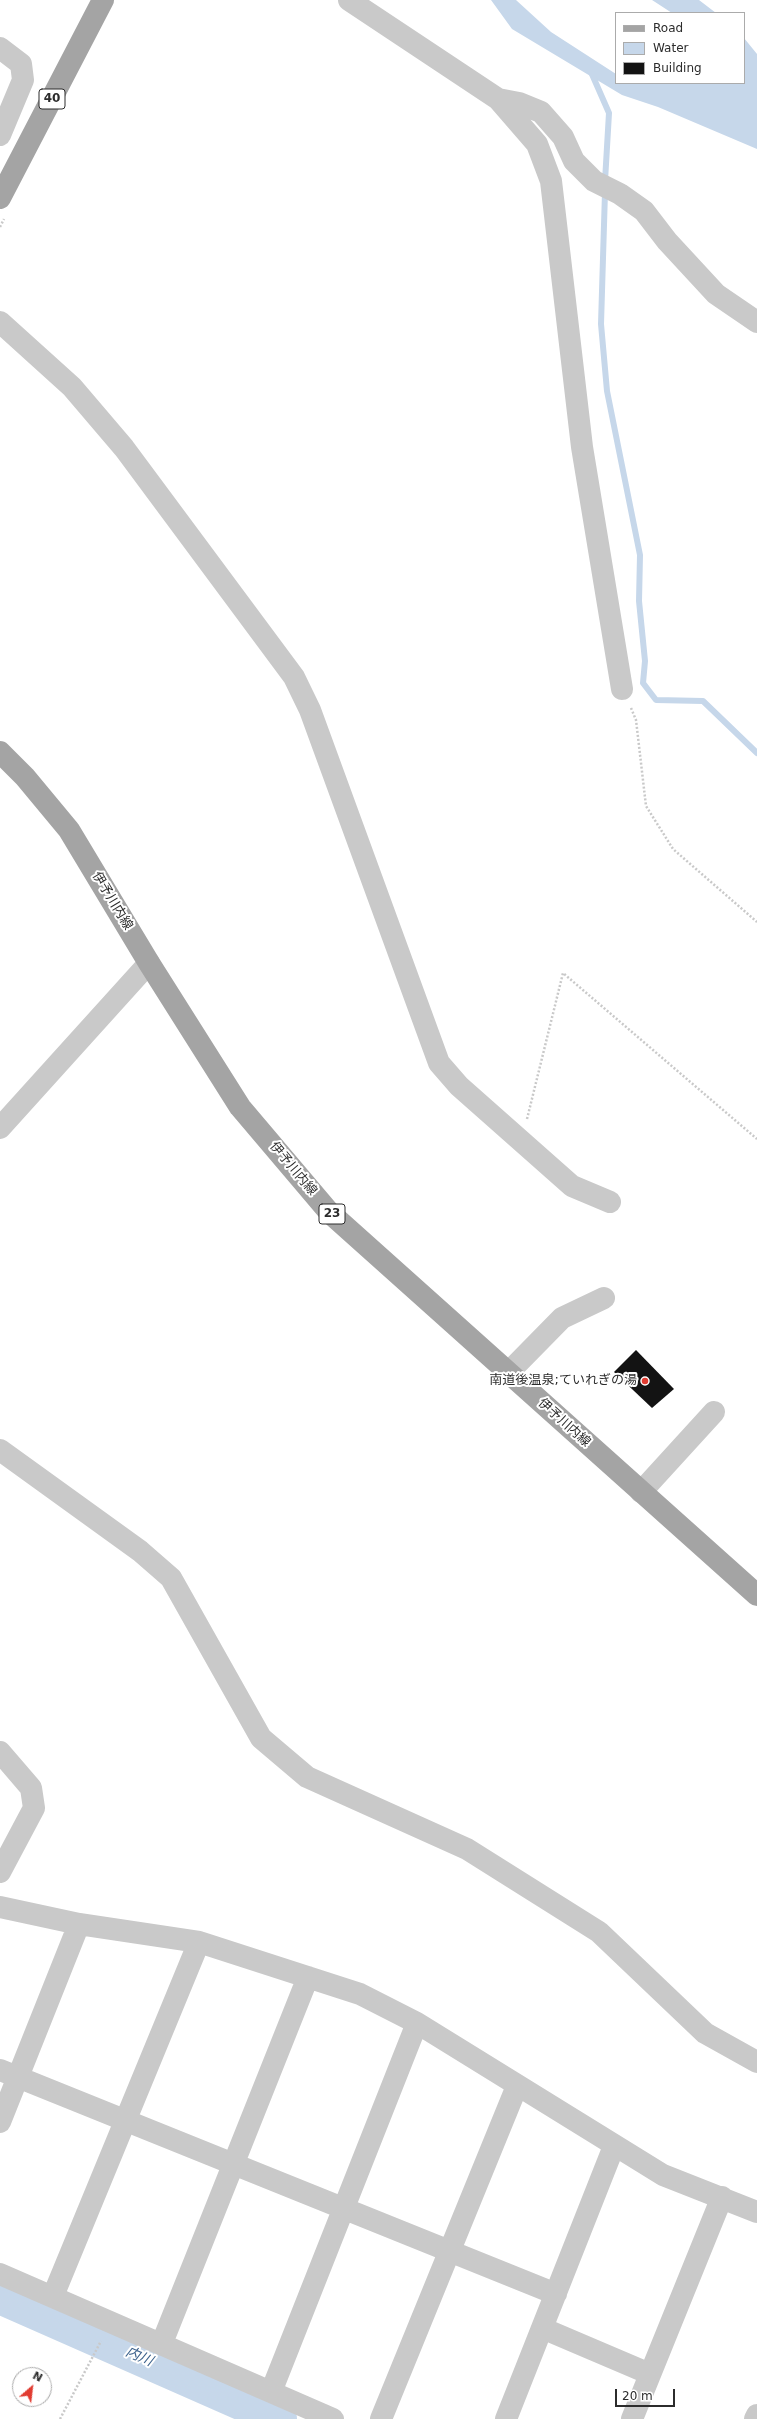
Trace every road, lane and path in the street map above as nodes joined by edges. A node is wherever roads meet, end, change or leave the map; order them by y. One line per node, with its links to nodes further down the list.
1 (103, 0): 6 (main road, 40)
2 (350, 0): 4 (street)
3 (0, 48): 5 (street)
4 (498, 99): 8 (street); 9 (street)
5 (0, 135)
6 (0, 198)
7 (0, 322): 15 (street)
8 (757, 322)
9 (622, 690): 11 (path)
10 (0, 752): 12 (main road, 伊予川内線 / 23)
11 (757, 922)
12 (149, 963): 13 (street); 18 (main road, 伊予川内線 / 23)
13 (0, 1128)
14 (757, 1139): 15 (path)
15 (521, 1140): 16 (street)
16 (610, 1202)
17 (604, 1298): 18 (street)
18 (508, 1373): 21 (main road, 伊予川内線 / 23)
19 (714, 1412): 21 (street)
20 (0, 1450): 30 (street)
21 (641, 1492): 22 (main road, 伊予川内線 / 23)
22 (757, 1595)
23 (0, 1752): 24 (street)
24 (0, 1872)
25 (0, 1907): 26 (street)
26 (79, 1924): 27 (street); 31 (street)
27 (198, 1942): 28 (street); 33 (street)
28 (308, 1977): 29 (street); 36 (street)
29 (417, 2023): 32 (street); 38 (street)
30 (757, 2062)
31 (9, 2074): 33 (street); 34 (street)
32 (517, 2086): 35 (street); 40 (street)
33 (126, 2121): 36 (street); 43 (street)
34 (0, 2122)
35 (614, 2146): 37 (street); 42 (street)
36 (234, 2164): 38 (street); 46 (street)
37 (722, 2197): 39 (street); 47 (street)
38 (344, 2209): 40 (street); 48 (street)
39 (757, 2212)
40 (449, 2251): 42 (street); 52 (street)
41 (0, 2274): 43 (street)
42 (556, 2294): 45 (street)
43 (53, 2296): 44 (street)
44 (111, 2321): 46 (street); 50 (path)
45 (542, 2328): 47 (street); 53 (street)
46 (162, 2343): 48 (street)
47 (650, 2374): 54 (street)
48 (271, 2392): 51 (street)
49 (757, 2415): 55 (street)
50 (60, 2419)
51 (333, 2419)
52 (381, 2419)
53 (506, 2419)
54 (633, 2419)
55 (755, 2419)

